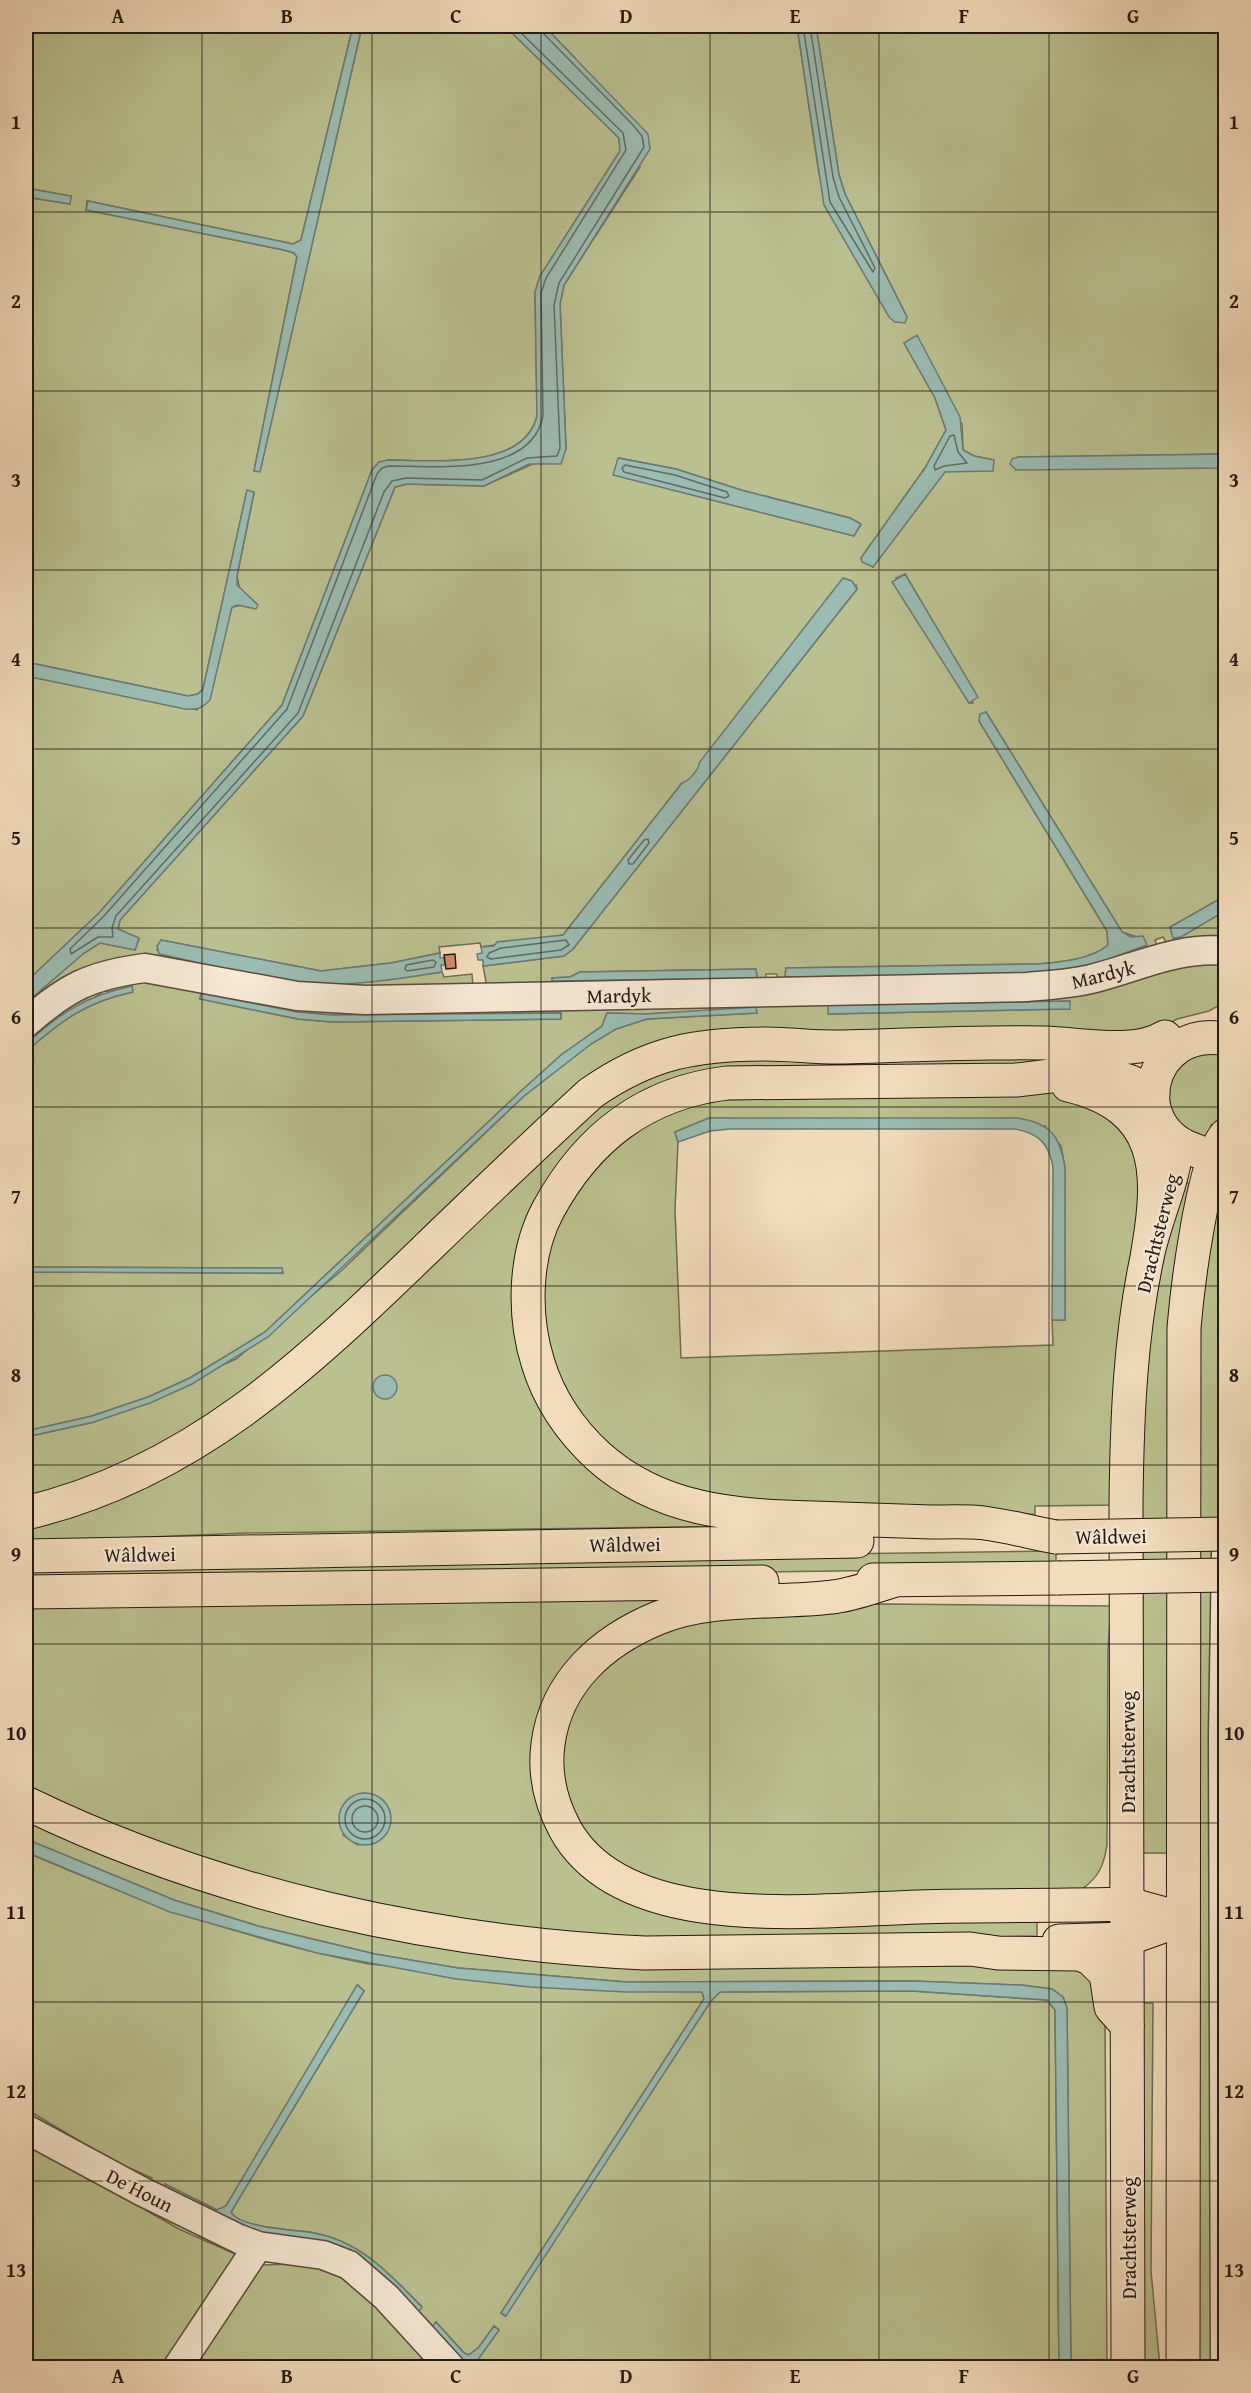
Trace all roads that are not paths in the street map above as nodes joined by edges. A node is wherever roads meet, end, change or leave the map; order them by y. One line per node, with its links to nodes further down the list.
1 (1226, 951): 2 (street, Mardyk)
2 (26, 1023)
3 (1223, 1029): 4 (main road)
4 (1168, 1045): 6 (main road); 10 (main road)
5 (1016, 1080): 6 (main road); 9 (main road); 12 (main road)
6 (1153, 1093): 7 (main road)
7 (1177, 1143): 8 (main road); 9 (main road, Drachtsterweg)
8 (1222, 1146): 20 (main road, Drachtsterweg)
9 (1148, 1251): 19 (main road, Drachtsterweg)
10 (26, 1513)
11 (1226, 1534): 12 (main road, Wâldwei, bridge)
12 (1056, 1537): 14 (main road, Wâldwei)
13 (1226, 1554): 24 (street)
14 (26, 1556)
15 (1226, 1575): 16 (main road, Wâldwei, bridge)
16 (896, 1580): 17 (main road, Wâldwei); 19 (main road)
17 (26, 1592)
18 (26, 1803): 22 (main road)
19 (1128, 1904): 20 (main road); 21 (main road, Drachtsterweg)
20 (1183, 1919): 21 (main road); 30 (main road, Drachtsterweg)
21 (1127, 1940): 22 (main road); 23 (main road, Drachtsterweg)
22 (970, 1948): 23 (main road)
23 (1127, 2025): 29 (main road, Drachtsterweg)
24 (1225, 2038): 31 (street)
25 (26, 2129): 26 (street, De Houn)
26 (258, 2246): 27 (street); 28 (street, De Houn)
27 (177, 2367)
28 (451, 2367)
29 (1128, 2367)
30 (1183, 2367)
31 (1225, 2367)

